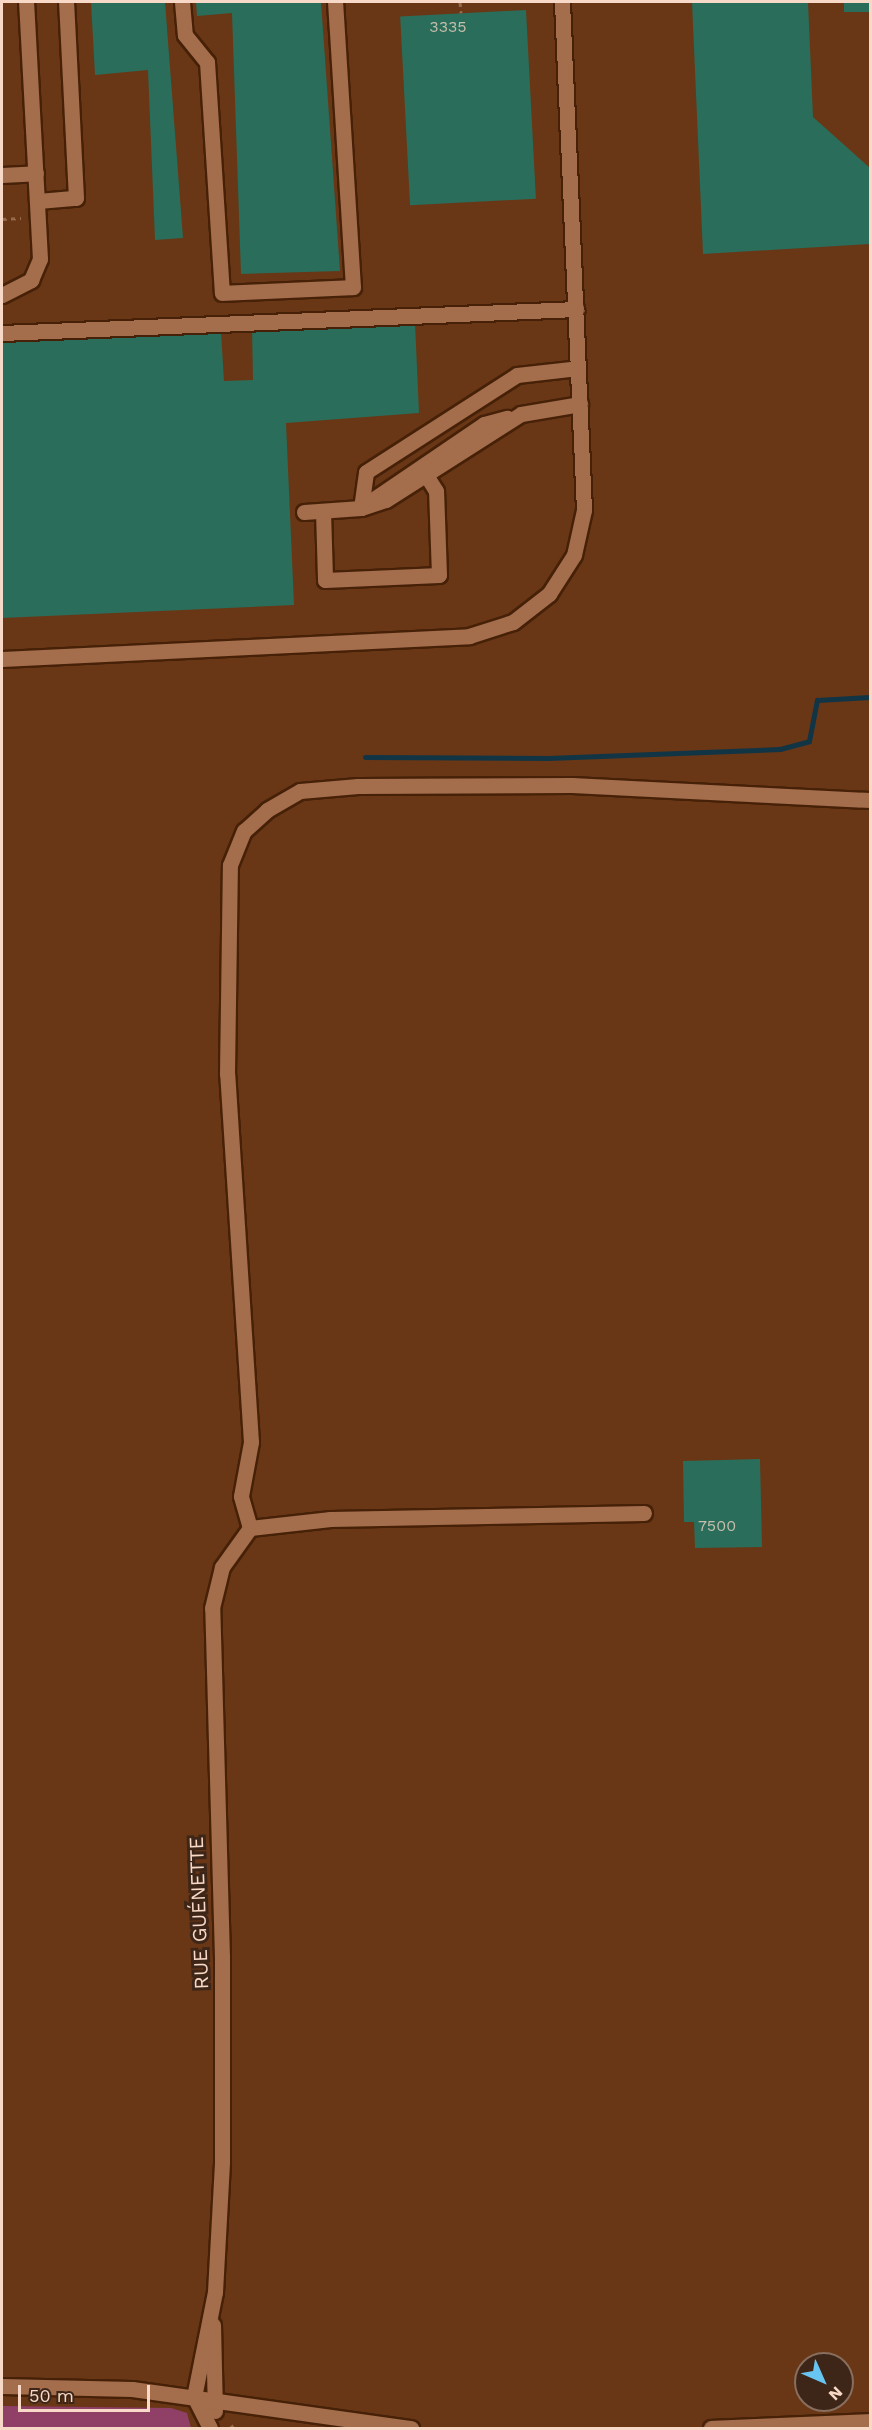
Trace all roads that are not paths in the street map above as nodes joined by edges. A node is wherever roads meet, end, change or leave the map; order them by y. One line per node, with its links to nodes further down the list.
1 (26, 2): 7 (street)
2 (32, 2): 7 (street)
3 (66, 2): 10 (street)
4 (182, 2): 5 (street)
5 (335, 2)
6 (562, 2): 12 (street)
7 (30, 29): 8 (street)
8 (36, 173): 9 (street); 10 (street)
9 (2, 175)
10 (38, 201): 11 (street)
11 (2, 295)
12 (576, 309): 13 (street); 14 (street)
13 (2, 333)
14 (578, 368): 15 (street); 18 (street)
15 (580, 404): 16 (street); 21 (street)
16 (521, 414): 17 (street); 18 (street)
17 (426, 475): 18 (street); 19 (street)
18 (361, 508): 19 (street)
19 (323, 511): 20 (street)
20 (304, 512)
21 (2, 659)
22 (870, 800): 24 (street)
23 (644, 1513): 24 (street)
24 (250, 1528): 25 (street, RUE GUÉNETTE)
25 (213, 2307): 27 (street, RUE GUÉNETTE); 28 (street, RUE GUÉNETTE)
26 (2, 2386): 27 (street)
27 (194, 2397): 28 (street); 30 (street, RUE GUÉNETTE)
28 (217, 2402): 30 (street, RUE GUÉNETTE); 31 (street)
29 (870, 2421): 32 (street)
30 (210, 2428)
31 (411, 2428)
32 (711, 2428)

